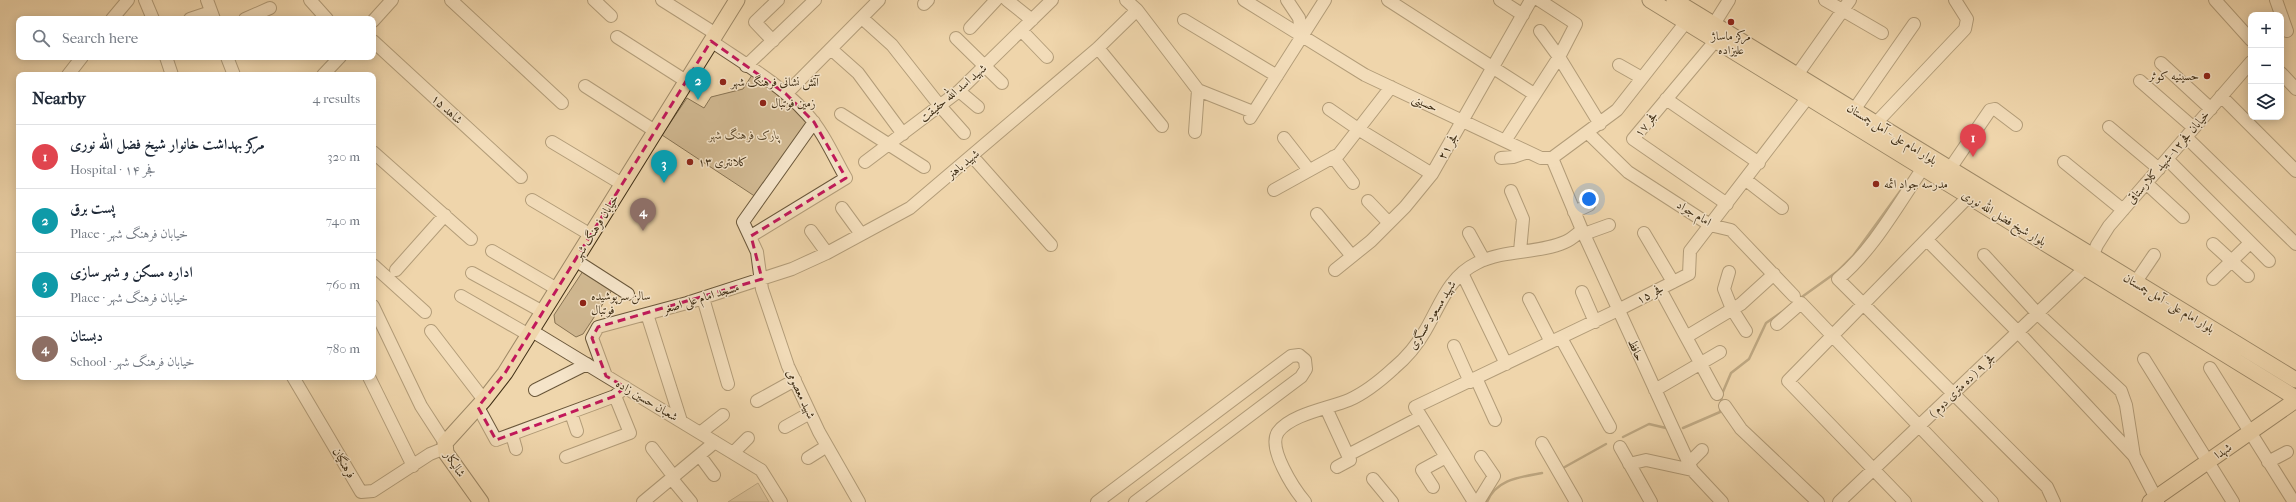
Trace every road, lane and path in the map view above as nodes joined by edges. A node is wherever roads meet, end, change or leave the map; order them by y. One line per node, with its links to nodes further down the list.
1 (128, 0): 36 (street)
2 (145, 0): 37 (street)
3 (207, 0): 34 (street)
4 (310, 0): 39 (street)
5 (392, 0): 41 (street)
6 (451, 0): 98 (street)
7 (594, 0): 40 (street)
8 (662, 0): 55 (street)
9 (737, 0): 55 (main road, خیابان فرهنگ شهر)
10 (778, 0): 59 (street)
11 (815, 0): 59 (street)
12 (879, 0): 42 (street)
13 (996, 0): 48 (street)
14 (1007, 0): 43 (street)
15 (1052, 0): 43 (street, شهید اسد الله حقیقت)
16 (1126, 0): 33 (street)
17 (1244, 0): 53 (street, حسینی)
18 (1287, 0): 53 (street)
19 (1325, 0): 53 (street)
20 (1388, 0): 74 (street)
21 (1500, 0): 35 (street)
22 (1531, 0): 35 (street, فجر ۲۱)
23 (1538, 0): 64 (street)
24 (1650, 0): 45 (main road, بلوار شیخ فضل الله نوری)
25 (1674, 0): 46 (main road, بلوار امام علی - آمل چمستان)
26 (1729, 0): 46 (street)
27 (1826, 0): 31 (street)
28 (1955, 0): 108 (street)
29 (2215, 0): 56 (street)
30 (2276, 0): 50 (street)
31 (1846, 5): 52 (street); 80 (street)
32 (270, 8): 38 (street)
33 (1137, 10): 62 (street, شهید باهنر); 91 (street)
34 (213, 15)
35 (1523, 15): 74 (street, فجر ۲۱)
36 (115, 16)
37 (152, 16)
38 (252, 16)
39 (324, 16)
40 (611, 16)
41 (376, 18)
42 (862, 18): 61 (street); 99 (street)
43 (1032, 20): 49 (street, شهید اسد الله حقیقت)
44 (1184, 20): 81 (street)
45 (1686, 22): 58 (main road, بلوار شیخ فضل الله نوری); 83 (street)
46 (1714, 24): 80 (main road, بلوار امام علی - آمل چمستان)
47 (1914, 24): 103 (street)
48 (970, 28)
49 (1022, 30): 63 (street); 73 (street, شهید اسد الله حقیقت)
50 (2288, 30)
51 (1540, 31): 64 (street)
52 (1882, 33)
53 (1302, 36): 81 (street); 89 (street, حسینی)
54 (617, 37): 84 (street)
55 (714, 37): 72 (street); 84 (main road, خیابان فرهنگ شهر)
56 (2248, 37)
57 (956, 38): 73 (street)
58 (1716, 40): 96 (main road, بلوار شیخ فضل الله نوری); 97 (street, فجر ۱۷)
59 (772, 41): 72 (street)
60 (376, 44): 140 (street, شاهد ۱۵)
61 (831, 48): 86 (street); 118 (street)
62 (1098, 48): 110 (street); 125 (street, شهید باهنر)
63 (1046, 57)
64 (1559, 57): 94 (street); 107 (street)
65 (80, 60): 75 (street)
66 (167, 60): 76 (street)
67 (230, 60): 77 (street)
68 (337, 60): 78 (street)
69 (2161, 63): 101 (street)
70 (1619, 65): 83 (street)
71 (2248, 65): 95 (street, خيابان فجر۱۲-شهيد كلارستاقی)
72 (746, 66): 79 (street)
73 (985, 67): 87 (street); 92 (street, شهید اسد الله حقیقت)
74 (1492, 68): 94 (street); 105 (street, فجر ۲۱)
75 (70, 72)
76 (171, 72)
77 (233, 72)
78 (326, 72)
79 (760, 75): 86 (street); 93 (street)
80 (1797, 75): 103 (main road, بلوار امام علی - آمل چمستان)
81 (1276, 76): 91 (street)
82 (2284, 76): 90 (street)
83 (1642, 78): 107 (street)
84 (686, 81): 113 (main road, خیابان فرهنگ شهر)
85 (2140, 81): 115 (street)
86 (797, 83): 93 (street)
87 (1002, 83)
88 (585, 86): 113 (street)
89 (1391, 87): 105 (street, حسینی); 112 (street)
90 (2296, 89)
91 (1198, 90): 114 (street)
92 (959, 91): 99 (street, شهید اسد الله حقیقت); 100 (street)
93 (786, 94): 106 (street)
94 (1534, 94): 120 (street)
95 (2221, 96): 101 (street, خيابان فجر۱۲-شهيد كلارستاقی); 138 (street)
96 (1808, 97): 132 (street, فجر ۱۵); 134 (main road, بلوار شیخ فضل الله نوری)
97 (1666, 99): 132 (street); 150 (street, فجر ۱۷)
98 (562, 103)
99 (940, 106): 116 (street); 118 (street, شهید اسد الله حقیقت)
100 (978, 107)
101 (2211, 108): 115 (street, خيابان فجر۱۲-شهيد كلارستاقی)
102 (1329, 109): 112 (street)
103 (1854, 110): 108 (main road, بلوار امام علی - آمل چمستان)
104 (841, 114): 122 (street)
105 (1462, 121): 120 (street, حسینی); 139 (street, فجر ۲۱)
106 (814, 122): 169 (street, شهید معصومی); 169 (street)
107 (1600, 124): 117 (street)
108 (1876, 124): 137 (main road, بلوار امام علی - آمل چمستان)
109 (2016, 125): 137 (street)
110 (1162, 126)
111 (2109, 126): 135 (street)
112 (1358, 129): 126 (street); 139 (street)
113 (655, 131): 144 (main road, خیابان فرهنگ شهر)
114 (1194, 132)
115 (2190, 132): 129 (street, خيابان فجر۱۲-شهيد كلارستاقی); 174 (street)
116 (964, 133)
117 (1588, 133): 128 (street); 162 (street, امام جواد)
118 (903, 134): 122 (street, شهید اسد الله حقیقت)
119 (1284, 138): 136 (street)
120 (1505, 141): 123 (street, حسینی)
121 (552, 142): 144 (street)
122 (890, 143): 130 (street, شهید اسد الله حقیقت); 133 (street)
123 (1528, 152): 127 (street); 128 (street, حسینی)
124 (376, 155): 158 (street)
125 (972, 156): 168 (street, شهید باهنر); 175 (street)
126 (1333, 157): 136 (street); 142 (street)
127 (1501, 158)
128 (1552, 158): 155 (street, حافظ)
129 (2167, 159): 135 (street, خيابان فجر۱۲-شهيد كلارستاقی); 172 (street)
130 (866, 162)
131 (2064, 162): 154 (street)
132 (1759, 163): 141 (street, فجر ۱۵)
133 (924, 166)
134 (1923, 168): 147 (main road, بلوار شیخ فضل الله نوری); 209 (street)
135 (2159, 168): 143 (street, خيابان فجر۱۲-شهيد كلارستاقی)
136 (1309, 170): 145 (street)
137 (1949, 170): 157 (main road, بلوار امام علی - آمل چمستان)
138 (2296, 171)
139 (1432, 174): 160 (street, فجر ۲۱)
140 (521, 177)
141 (1746, 180): 150 (street, فجر ۱۵); 153 (street)
142 (1354, 183)
143 (2146, 183): 154 (street, خيابان فجر۱۲-شهيد كلارستاقی); 159 (street)
144 (622, 184): 167 (main road, خیابان فرهنگ شهر)
145 (1274, 190)
146 (1511, 191): 177 (street)
147 (1969, 196): 157 (main road, بلوار شیخ فضل الله نوری); 171 (street)
148 (532, 200): 167 (street)
149 (1368, 201): 160 (street)
150 (1727, 204): 162 (street, فجر ۱۵)
151 (1589, 205): 155 (street)
152 (842, 208): 168 (street)
153 (1782, 208)
154 (2123, 210): 186 (street, خيابان فجر۱۲-شهيد كلارستاقی)
155 (1574, 212): 164 (street, حافظ)
156 (1317, 214): 181 (street)
157 (2011, 214): 186 (main road, بلوار شیخ فضل الله نوری)
158 (445, 215): 170 (street); 188 (street)
159 (2183, 217)
160 (1389, 223): 181 (street, فجر ۲۱)
161 (1609, 225): 164 (street, شهید مسعود عسگری)
162 (1710, 225): 193 (street, امام جواد); 197 (street, فجر ۱۵)
163 (811, 231): 178 (street)
164 (1583, 232): 177 (street, شهید مسعود عسگری); 211 (street, حافظ)
165 (1469, 233): 183 (street)
166 (1644, 233): 197 (street)
167 (591, 234): 182 (main road, خیابان فرهنگ شهر)
168 (861, 234): 178 (street, شهید باهنر)
169 (751, 236): 195 (street, شهید معصومی)
170 (471, 239)
171 (1927, 240): 209 (street); 223 (street)
172 (2250, 243): 184 (street); 185 (street)
173 (2213, 244): 184 (street)
174 (2296, 244)
175 (1051, 246)
176 (492, 251): 200 (street)
177 (1520, 251): 183 (street, شهید مسعود عسگری)
178 (827, 253): 195 (street, شهید باهنر)
179 (1984, 255): 216 (street)
180 (2154, 255): 198 (street)
181 (1352, 256): 189 (street, فجر ۲۱)
182 (575, 260): 200 (main road, خیابان فرهنگ شهر); 204 (street)
183 (1484, 260): 192 (street, شهید مسعود عسگری)
184 (2232, 261): 194 (street); 196 (street)
185 (2269, 261)
186 (2088, 263): 198 (main road, بلوار امام علی - آمل چمستان); 199 (main road, بلوار شیخ فضل الله نوری); 216 (street, فجر ۹ ( ده متری دوم ))
187 (376, 269): 213 (street)
188 (396, 270)
189 (1335, 270)
190 (1729, 272): 210 (street)
191 (472, 273): 214 (street)
192 (1462, 273): 232 (street); 252 (street, شهید مسعود عسگری)
193 (1774, 274): 208 (street, امام جواد); 210 (street)
194 (2248, 276)
195 (762, 279): 206 (street, مسجد امام علی اصغر); 238 (street, شهید معصومی)
196 (2213, 279)
197 (1673, 282): 201 (street, فجر ۱۵)
198 (2135, 283): 202 (main road, بلوار امام علی - آمل چمستان)
199 (2111, 284): 202 (main road); 217 (main road, بلوار شیخ فضل الله نوری)
200 (557, 289): 214 (main road, خیابان فرهنگ شهر)
201 (1660, 289): 211 (street, فجر ۱۵); 225 (street)
202 (2148, 291): 218 (main road, بلوار امام علی - آمل چمستان)
203 (1582, 292): 219 (street)
204 (628, 294)
205 (461, 296): 224 (street, شعبان حسین زاده)
206 (703, 298): 215 (street, مسجد امام علی اصغر); 241 (street)
207 (1530, 299): 227 (street)
208 (1798, 300): 220 (street); 226 (street, امام جواد)
209 (1863, 305): 226 (street); 245 (street)
210 (1732, 309): 222 (street); 225 (street)
211 (1618, 310): 219 (street, فجر ۱۵); 244 (street, حافظ)
212 (376, 312): 269 (street)
213 (425, 312)
214 (543, 312): 224 (main road, خیابان فرهنگ شهر)
215 (647, 314): 235 (street, مسجد امام علی اصغر); 258 (street)
216 (2037, 314): 223 (street, فجر ۹ ( ده متری دوم )); 279 (street)
217 (2159, 314): 218 (main road); 248 (main road, بلوار شیخ فضل الله نوری)
218 (2189, 316): 240 (main road, بلوار امام علی - آمل چمستان)
219 (1595, 322): 227 (street, فجر ۱۵)
220 (1777, 324)
221 (431, 331): 250 (street)
222 (1746, 331)
223 (2018, 332): 245 (street, فجر ۹ ( ده متری دوم )); 279 (street)
224 (530, 333): 231 (street, شعبان حسین زاده); 250 (main road, خیابان فرهنگ شهر)
225 (1686, 337): 233 (street)
226 (1832, 337): 259 (street, امام جواد); 290 (street)
227 (1556, 340): 232 (street, فجر ۱۵); 261 (street)
228 (1454, 346): 239 (street)
229 (1720, 352): 233 (street)
230 (2144, 359): 284 (street)
231 (587, 364): 235 (street, شعبان حسین زاده); 243 (street)
232 (1506, 364): 239 (street, فجر ۱۵)
233 (1699, 364): 244 (street); 246 (street)
234 (2210, 368): 264 (street)
235 (606, 376): 242 (street, شعبان حسین زاده)
236 (295, 380): 287 (street, فرهنگیان)
237 (370, 380): 287 (street)
238 (795, 380): 249 (street); 255 (street, شهید معصومی)
239 (1473, 380): 253 (street, فجر ۱۵); 257 (street)
240 (2296, 380)
241 (728, 384)
242 (625, 387): 247 (street); 258 (street, شعبان حسین زاده)
243 (535, 390)
244 (1655, 390): 289 (street, حافظ)
245 (1953, 393): 259 (street, فجر ۹ ( ده متری دوم )); 315 (street)
246 (1717, 394)
247 (615, 396): 254 (street); 280 (street)
248 (2296, 399): 264 (main road, شهدا)
249 (757, 401)
250 (481, 404): 265 (street); 269 (main road, خیابان فرهنگ شهر)
251 (1725, 406): 312 (street)
252 (1326, 408): 277 (street); 305 (street, شهید مسعود عسگری)
253 (1418, 412): 277 (street, فجر ۱۵); 281 (street)
254 (571, 413): 262 (street); 265 (street)
255 (810, 413): 260 (street); 270 (street, شهید معصومی)
256 (723, 415): 263 (street)
257 (1495, 420)
258 (681, 421): 263 (street, شعبان حسین زاده)
259 (1919, 426): 290 (street, فجر ۹ ( ده متری دوم )); 297 (street, امام جواد)
260 (786, 427)
261 (1610, 428)
262 (577, 431)
263 (700, 433): 267 (street, شعبان حسین زاده)
264 (2249, 433): 284 (main road, شهدا); 285 (street)
265 (512, 435): 273 (street)
266 (748, 438): 276 (street)
267 (715, 442): 276 (street, شعبان حسین زاده); 278 (street)
268 (1542, 444): 309 (street)
269 (443, 446): 287 (street, فرهنگیان); 299 (main road, شالیکار)
270 (827, 446): 283 (street); 302 (street, شهید معصومی)
271 (1620, 447): 286 (street)
272 (652, 448): 292 (street)
273 (516, 449)
274 (1702, 450): 289 (street)
275 (2286, 452): 285 (street)
276 (733, 453): 301 (street, شعبان حسین زاده)
277 (1348, 455): 288 (street)
278 (700, 456): 291 (street); 292 (street)
279 (2134, 456): 298 (street)
280 (566, 457)
281 (1446, 457): 294 (street); 307 (street)
282 (1481, 457): 308 (street)
283 (808, 458)
284 (2208, 462): 298 (main road, شهدا); 316 (street)
285 (2268, 462): 295 (street)
286 (1629, 464): 289 (street); 310 (street)
287 (413, 466)
288 (1337, 467)
289 (1690, 467): 311 (street, حافظ)
290 (1874, 469): 313 (street, فجر ۹ ( ده متری دوم )); 314 (street)
291 (714, 475)
292 (673, 478): 296 (street); 300 (street)
293 (1373, 479): 306 (street)
294 (1432, 487)
295 (2294, 498)
296 (648, 501)
297 (1992, 501)
298 (2155, 501)
299 (481, 502)
300 (691, 502)
301 (781, 502)
302 (859, 502)
303 (1097, 502): 304 (street)
304 (1135, 502)
305 (1305, 502)
306 (1392, 502)
307 (1474, 502)
308 (1478, 502)
309 (1576, 502)
310 (1651, 502)
311 (1722, 502)
312 (1818, 502)
313 (1839, 502)
314 (1905, 502)
315 (2054, 502)
316 (2233, 502)

